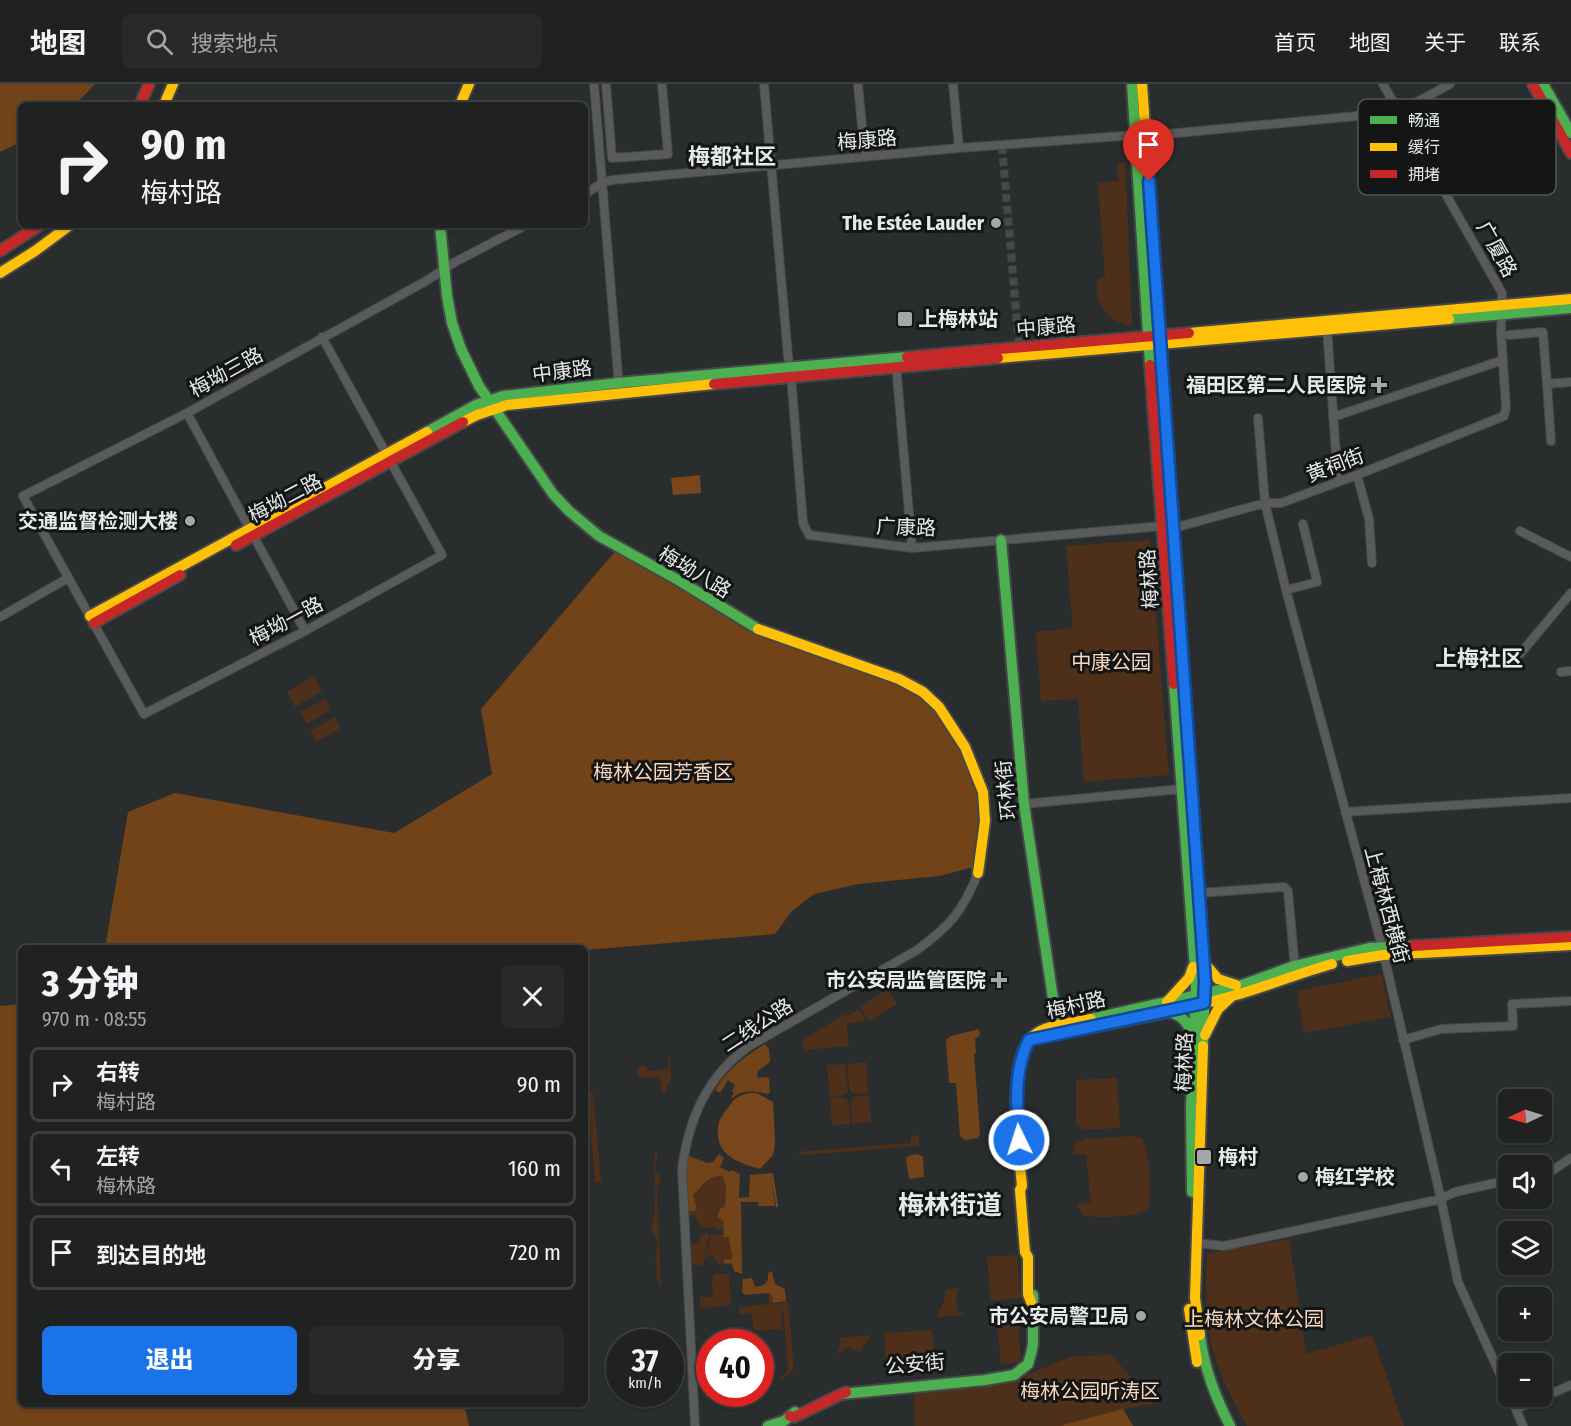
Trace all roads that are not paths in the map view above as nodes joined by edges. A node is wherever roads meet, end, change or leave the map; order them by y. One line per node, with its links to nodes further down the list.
1 (149, 84): 22 (main road)
2 (173, 84): 23 (main road)
3 (469, 84): 24 (main road)
4 (594, 84): 34 (street)
5 (606, 84): 6 (street)
6 (662, 84)
7 (764, 84): 33 (street)
8 (858, 84): 32 (street)
9 (953, 84): 30 (street)
10 (1132, 84): 29 (main road, 梅林路)
11 (1142, 84): 29 (main road, 梅林路)
12 (1383, 84): 17 (street, 广厦路)
13 (1441, 84): 18 (street)
14 (1450, 84): 19 (street)
15 (1533, 84): 20 (main road)
16 (1543, 84): 21 (main road)
17 (1391, 99)
18 (1414, 99)
19 (1418, 99)
20 (1544, 99)
21 (1549, 99)
22 (141, 102)
23 (165, 102)
24 (461, 102)
25 (1556, 114): 28 (main road)
26 (1358, 117): 29 (street, 梅康路)
27 (1556, 117): 31 (main road)
28 (1571, 133)
29 (1142, 134): 30 (street, 梅康路); 44 (main road, 梅林路)
30 (959, 148): 32 (street, 梅康路)
31 (1571, 153)
32 (865, 157): 33 (street, 梅康路)
33 (771, 166): 34 (street, 梅康路); 56 (street)
34 (602, 183): 35 (street); 60 (street)
35 (588, 192)
36 (1447, 195): 47 (street, 广厦路)
37 (35, 228): 41 (main road)
38 (66, 228): 43 (main road)
39 (440, 228): 42 (main road, 梅坳八路)
40 (520, 228): 42 (street, 梅坳三路)
41 (0, 251)
42 (444, 272): 51 (street, 梅坳三路); 61 (main road, 梅坳八路)
43 (0, 273)
44 (1152, 293): 50 (main road); 52 (main road, 梅林路); 53 (main road)
45 (1571, 299): 47 (main road, 中康路)
46 (1571, 308): 47 (main road, 中康路)
47 (1502, 309): 48 (main road, 中康路); 50 (main road, 中康路); 54 (street, 广厦路)
48 (1327, 328): 50 (main road, 中康路); 64 (street)
49 (1509, 335): 59 (street)
50 (1194, 336): 52 (main road, 中康路); 57 (main road)
51 (322, 337): 62 (street, 梅坳三路); 67 (street)
52 (1155, 340): 53 (main road, 中康路); 57 (main road, 梅林路)
53 (1113, 344): 55 (main road, 中康路); 57 (main road)
54 (1503, 360): 63 (street, 广厦路); 64 (street)
55 (896, 362): 56 (main road, 中康路); 76 (street)
56 (791, 371): 60 (main road, 中康路); 76 (street, 广康路)
57 (1156, 375): 72 (main road, 梅林路)
58 (1571, 382): 59 (street)
59 (1546, 384): 66 (street)
60 (619, 387): 61 (main road, 中康路)
61 (492, 404): 67 (main road, 梅坳二路); 92 (main road, 梅坳八路)
62 (187, 413): 74 (street); 79 (street, 梅坳三路)
63 (1504, 416): 68 (street, 黄祠街)
64 (1333, 417): 69 (street)
65 (1258, 418): 70 (street, 上梅林西横街)
66 (1551, 441)
67 (388, 458): 74 (main road, 梅坳二路); 84 (street, 梅坳一路)
68 (1357, 475): 69 (street, 黄祠街); 78 (street)
69 (1338, 482): 70 (street, 黄祠街)
70 (1265, 503): 72 (street, 黄祠街); 80 (street, 上梅林西横街)
71 (1303, 524): 80 (street)
72 (1168, 527): 75 (street, 广康路); 88 (main road, 梅林路); 93 (main road, 梅林路)
73 (1520, 531): 77 (street)
74 (251, 533): 83 (main road, 梅坳二路); 84 (street)
75 (1001, 540): 76 (street, 广康路); 90 (main road, 环林街)
76 (912, 548)
77 (1571, 557)
78 (1372, 562)
79 (68, 578): 82 (street); 83 (street)
80 (1286, 590): 91 (street, 上梅林西横街)
81 (1571, 592): 85 (street)
82 (0, 617)
83 (92, 620): 84 (street, 梅坳一路)
84 (304, 631)
85 (1520, 654)
86 (1571, 671): 87 (street)
87 (1561, 672)
88 (1181, 789): 90 (street); 97 (main road, 梅林路)
89 (1571, 798): 91 (street)
90 (1024, 804): 103 (main road, 环林街)
91 (1345, 812): 96 (street, 上梅林西横街)
92 (978, 873): 116 (street, 二线公路)
93 (1198, 893): 97 (main road, 梅林路); 98 (street)
94 (1571, 937): 96 (main road, 梅村路)
95 (1571, 945): 96 (main road, 梅村路)
96 (1383, 951): 98 (main road, 梅村路); 106 (street, 上梅林西横街)
97 (1199, 961): 99 (main road); 100 (main road, 梅林路); 102 (main road)
98 (1295, 970): 99 (main road, 梅村路)
99 (1240, 990): 100 (main road, 梅村路); 105 (main road)
100 (1200, 1000): 102 (main road, 梅村路); 105 (main road, 梅林路)
101 (1571, 1001): 106 (street)
102 (1167, 1008): 103 (main road, 梅村路); 105 (main road)
103 (1058, 1031): 104 (main road, 梅村路)
104 (1029, 1040): 115 (main road, 公安街)
105 (1197, 1040): 111 (main road, 梅林路); 117 (main road, 梅林路)
106 (1403, 1040): 110 (street, 上梅林西横街)
107 (1571, 1158): 108 (street)
108 (1552, 1170)
109 (1498, 1182): 110 (street)
110 (1442, 1199): 111 (street); 112 (street, 上梅林西横街)
111 (1196, 1244): 118 (main road, 梅林路)
112 (1498, 1369)
113 (1571, 1385): 114 (street)
114 (1516, 1409): 119 (street, 上梅林西横街)
115 (771, 1425)
116 (695, 1426)
117 (1223, 1426)
118 (1230, 1426)
119 (1523, 1426)

